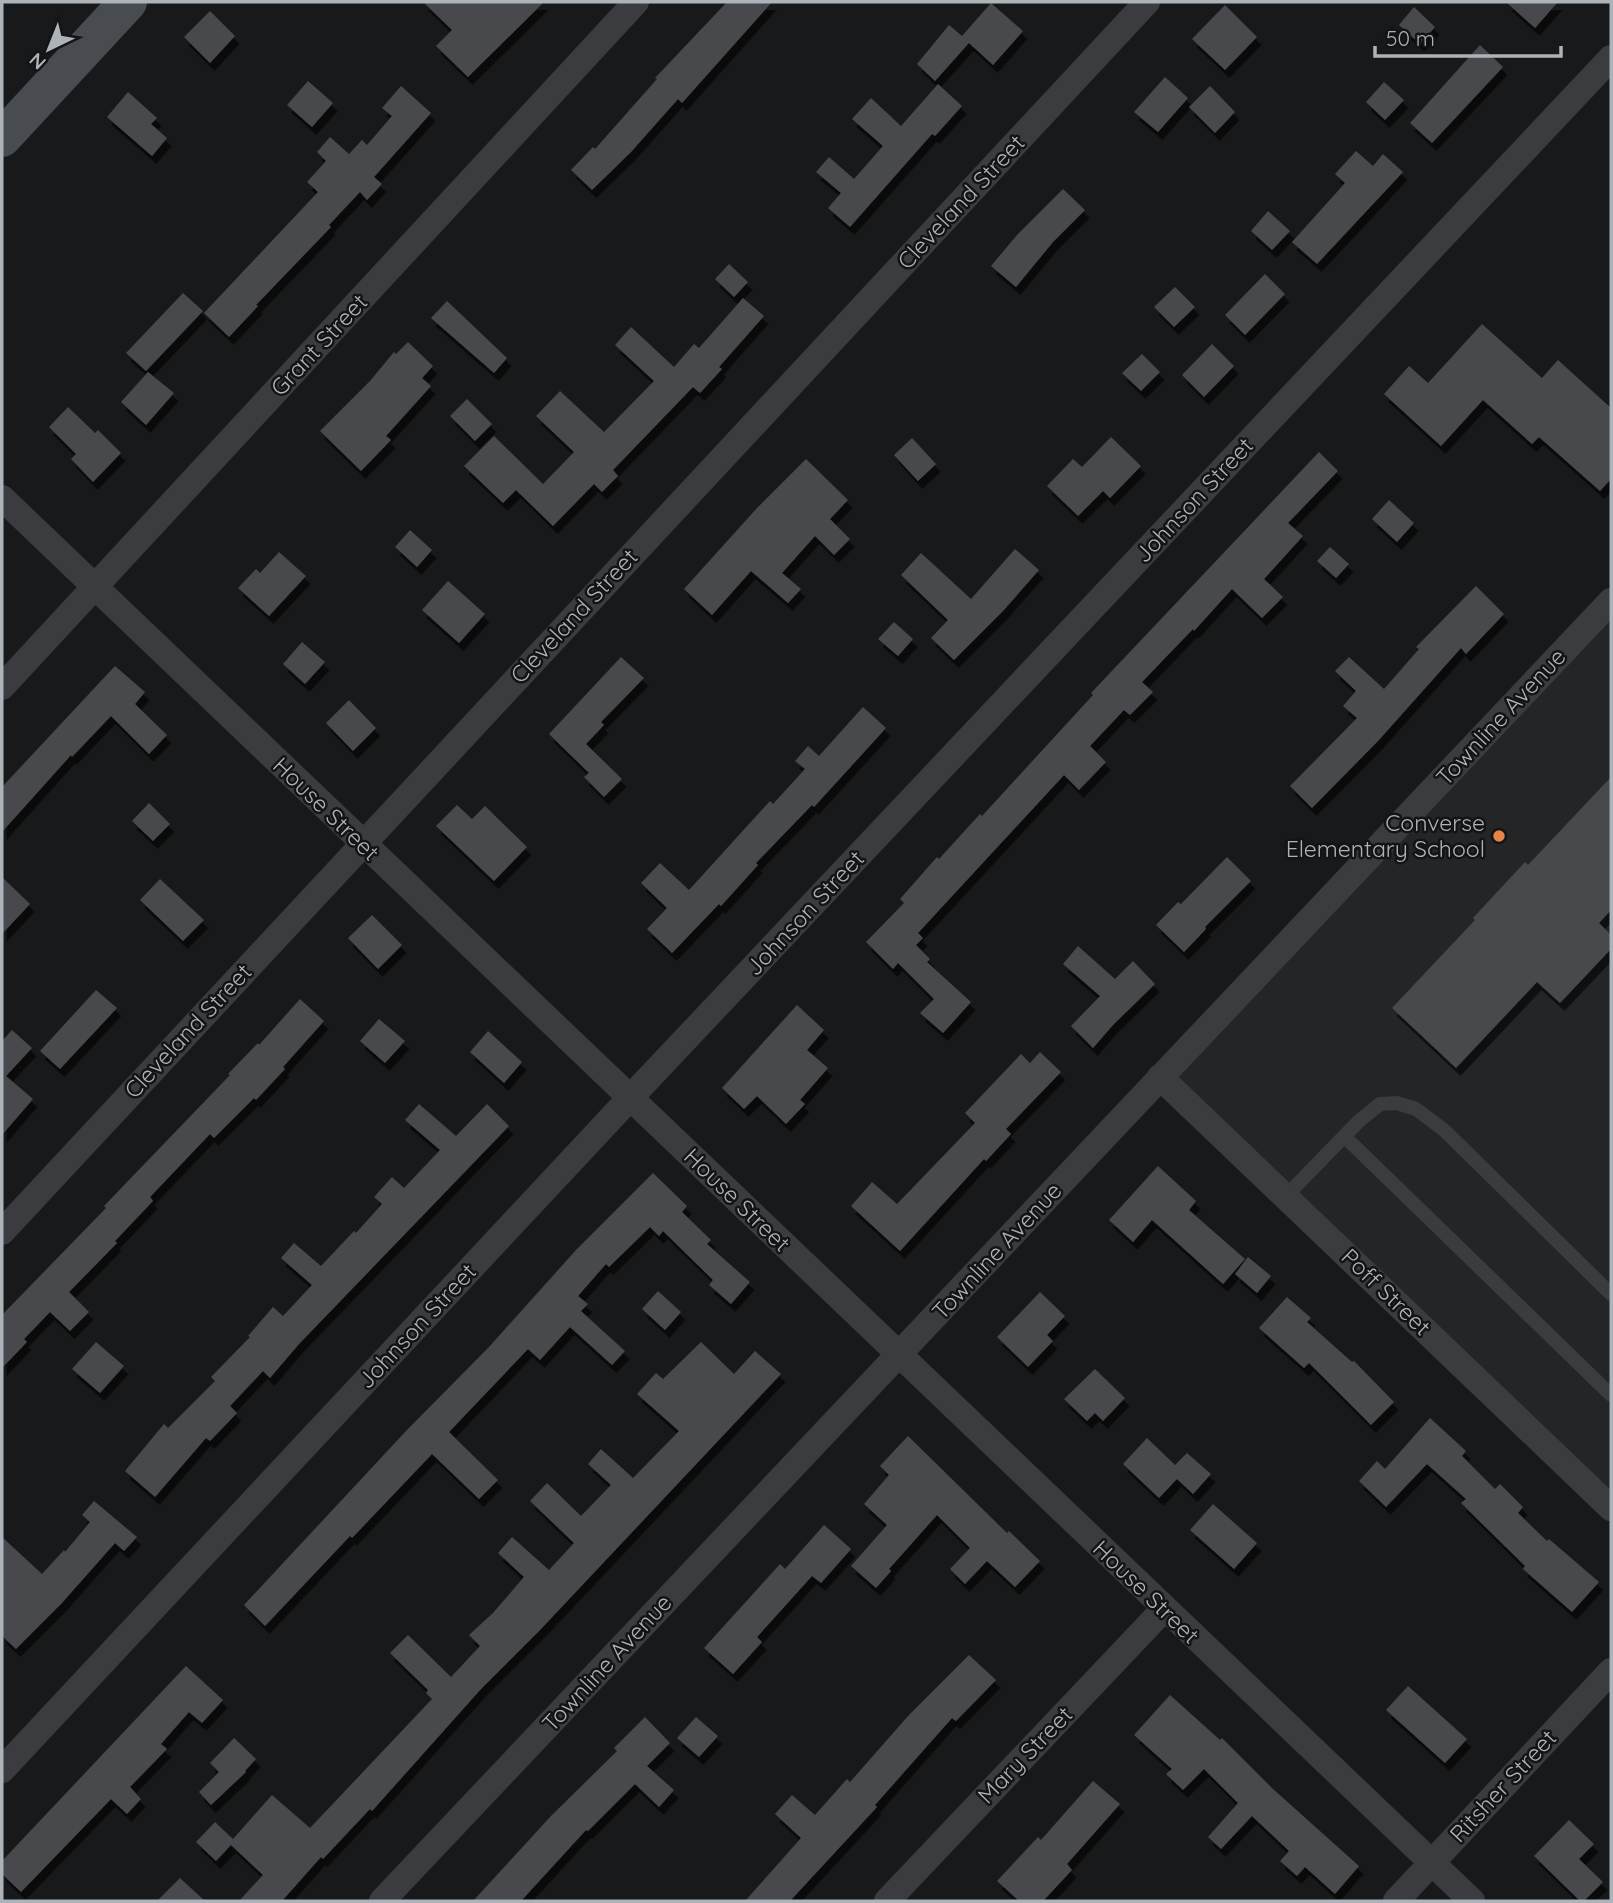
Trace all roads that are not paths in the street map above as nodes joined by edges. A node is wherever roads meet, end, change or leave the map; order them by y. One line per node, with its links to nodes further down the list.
1 (128, 2): 5 (street)
2 (636, 2): 7 (street, Grant Street)
3 (1147, 2): 10 (street, Cleveland Street)
4 (1611, 58): 12 (street, Johnson Street)
5 (2, 138)
6 (2, 498): 7 (street, House Street)
7 (95, 587): 9 (street, Grant Street); 10 (street, House Street)
8 (1611, 601): 11 (street, Townline Avenue)
9 (2, 687)
10 (363, 844): 12 (street, House Street); 15 (street, Cleveland Street)
11 (1160, 1077): 14 (street, Poff Street); 17 (street, Townline Avenue)
12 (630, 1098): 17 (street, House Street); 22 (street, Johnson Street)
13 (1344, 1136): 14 (lane); 16 (lane); 18 (lane)
14 (1286, 1196): 19 (street, Poff Street)
15 (2, 1232)
16 (1611, 1294)
17 (899, 1354): 20 (street, House Street); 24 (street, Townline Avenue)
18 (1611, 1395)
19 (1611, 1508)
20 (1164, 1609): 23 (street, House Street); 25 (street, Mary Street)
21 (1611, 1671): 23 (street, Ritsher Street)
22 (2, 1770)
23 (1432, 1863): 26 (street, Ritsher Street); 27 (street, House Street)
24 (382, 1901)
25 (887, 1901)
26 (1396, 1901)
27 (1472, 1901)

